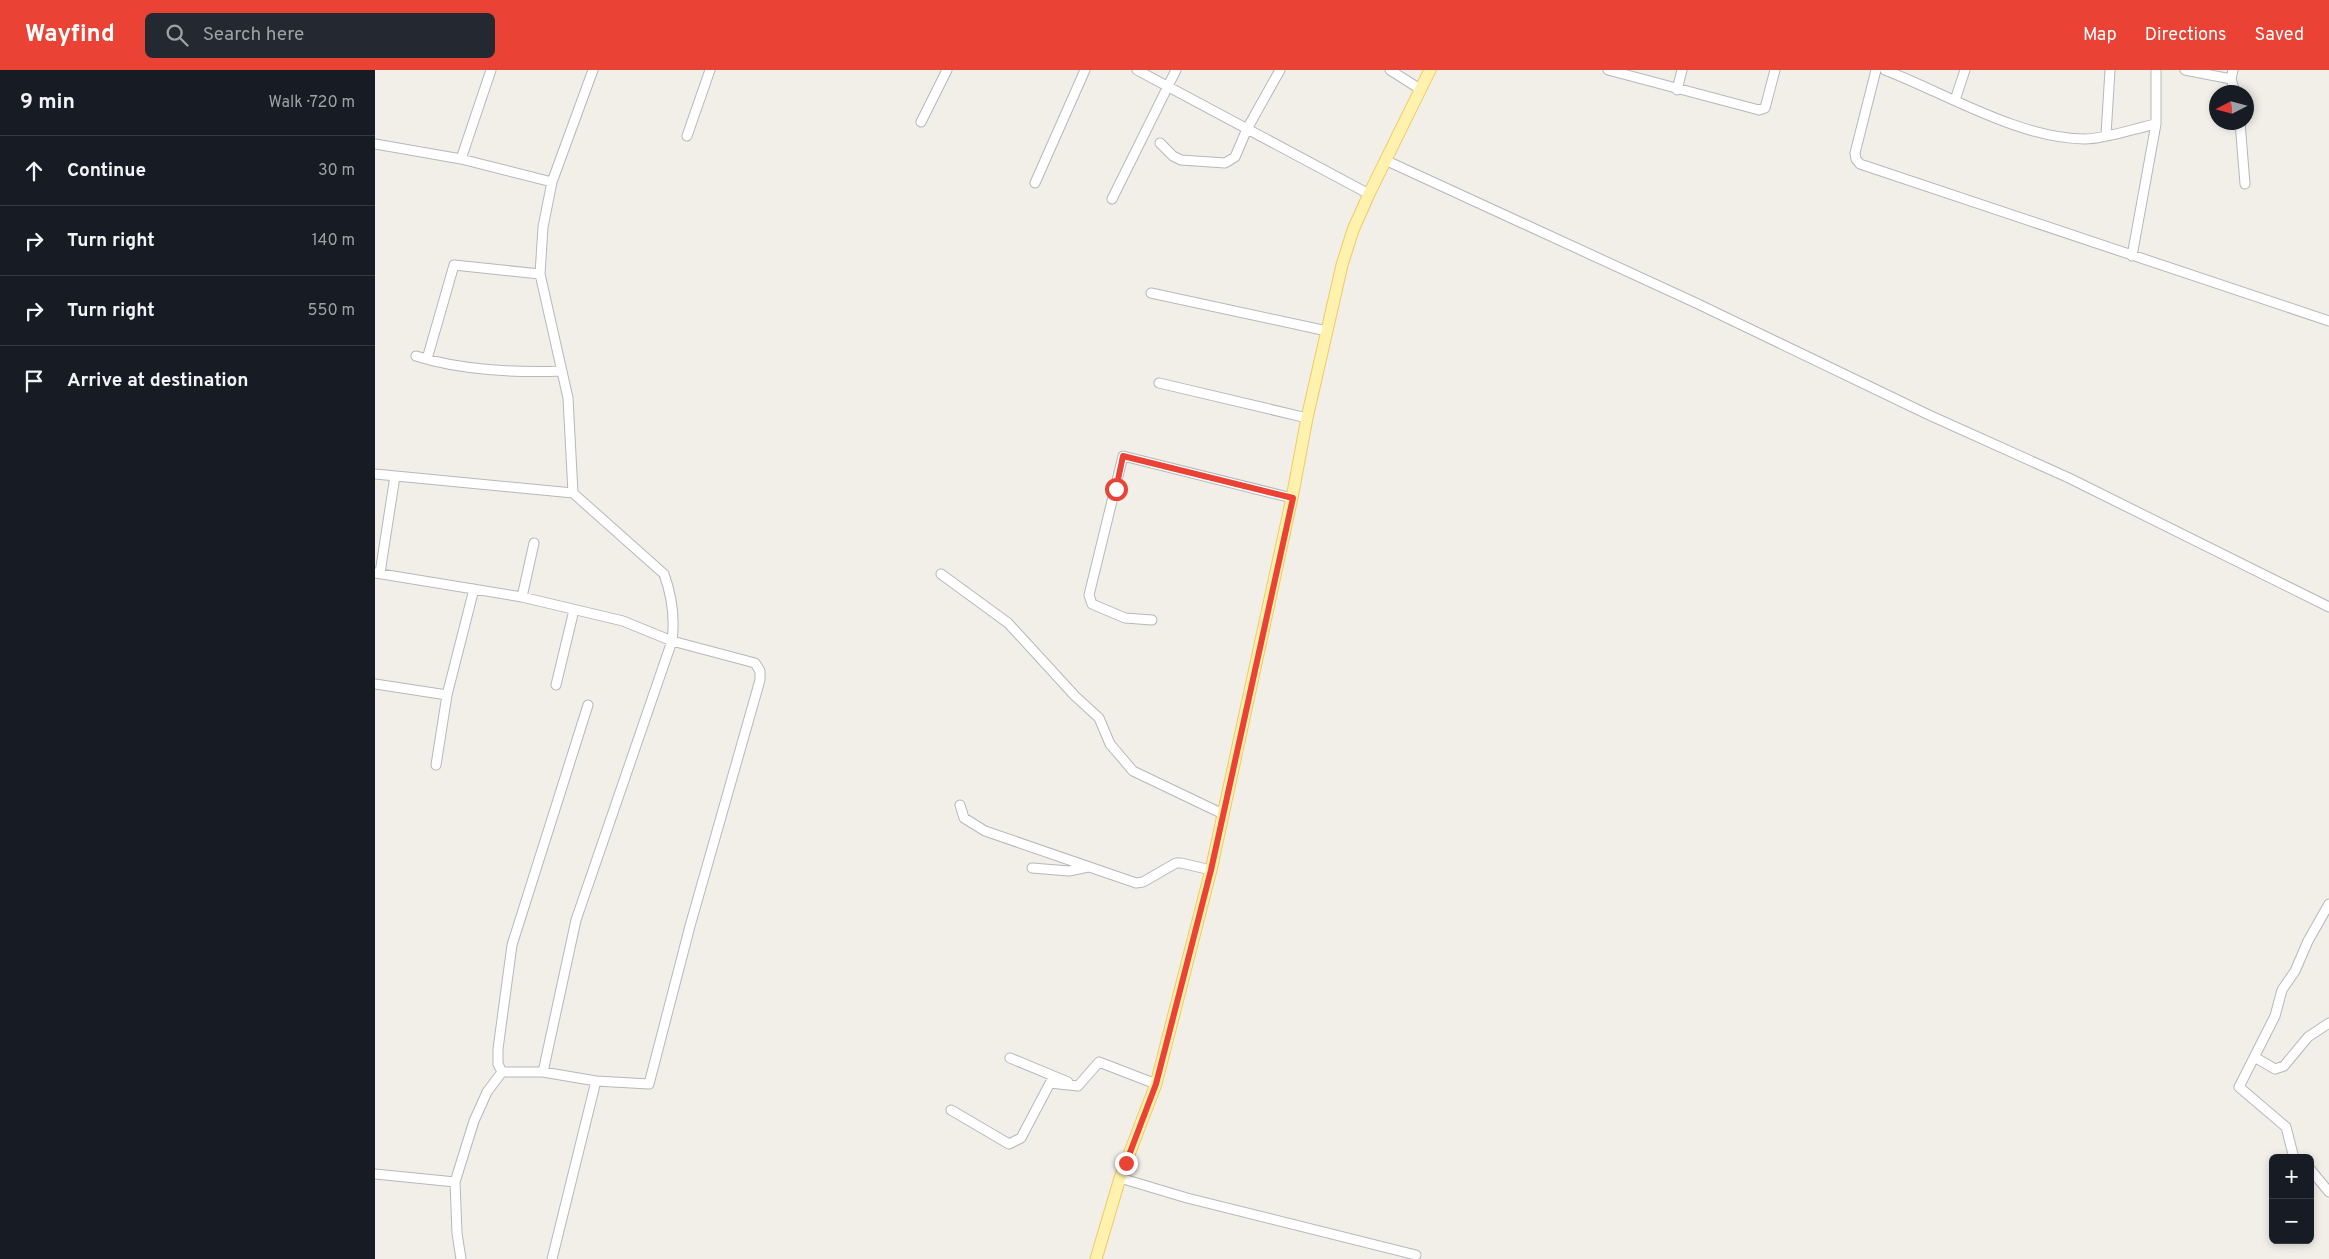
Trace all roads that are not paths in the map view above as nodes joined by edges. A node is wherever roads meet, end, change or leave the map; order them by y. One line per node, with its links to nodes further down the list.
1 (491, 70): 33 (street)
2 (593, 70): 35 (street)
3 (710, 70): 30 (street)
4 (946, 70): 25 (street)
5 (1085, 70): 36 (street)
6 (1137, 70): 21 (street)
7 (1176, 70): 21 (street)
8 (1280, 70): 27 (street)
9 (1390, 70): 22 (street)
10 (1430, 70): 22 (main road)
11 (1608, 70): 23 (street)
12 (1682, 70): 23 (street)
13 (1775, 70): 23 (street)
14 (1875, 70): 40 (street)
15 (1885, 70): 24 (street)
16 (1965, 70): 24 (street)
17 (2110, 70): 29 (street)
18 (2156, 70): 26 (street)
19 (2185, 70): 20 (street)
20 (2232, 74)
21 (1167, 86): 27 (street); 39 (street)
22 (1420, 89): 34 (main road)
23 (1677, 90)
24 (1955, 100): 29 (street)
25 (922, 120)
26 (2156, 124): 29 (street); 40 (street)
27 (1247, 129): 31 (street); 38 (street)
28 (2241, 130): 37 (street)
29 (2106, 135)
30 (687, 136)
31 (1160, 143)
32 (375, 144): 33 (street)
33 (461, 159): 35 (street)
34 (1385, 160): 38 (main road); 59 (street)
35 (552, 182): 41 (street)
36 (1035, 183)
37 (2245, 184)
38 (1369, 194): 44 (main road)
39 (1112, 199)
40 (2132, 256): 43 (street)
41 (540, 274): 46 (street); 47 (street)
42 (1151, 293): 44 (street)
43 (2329, 321)
44 (1327, 331): 49 (main road)
45 (416, 356): 46 (street)
46 (427, 359): 47 (street)
47 (562, 371): 52 (street)
48 (1159, 383): 49 (street)
49 (1307, 418): 53 (main road)
50 (375, 474): 51 (street)
51 (395, 476): 52 (street); 55 (street)
52 (573, 493): 62 (street)
53 (1293, 498): 61 (street); 69 (main road)
54 (534, 543): 58 (street)
55 (378, 573): 57 (street)
56 (941, 574): 69 (street)
57 (474, 589): 58 (street); 65 (street)
58 (522, 597): 60 (street)
59 (2329, 607)
60 (575, 610): 62 (street); 64 (street)
61 (1152, 620)
62 (672, 641): 78 (street); 79 (street)
63 (375, 684): 65 (street)
64 (556, 684)
65 (447, 695): 67 (street)
66 (588, 705): 77 (street)
67 (436, 766)
68 (960, 805): 70 (street)
69 (1223, 814): 72 (main road)
70 (1088, 867): 71 (street); 72 (street)
71 (1032, 868)
72 (1211, 870): 80 (main road)
73 (2329, 904): 76 (street)
74 (2329, 1023): 76 (street)
75 (1010, 1058): 81 (street)
76 (2256, 1058): 83 (street)
77 (501, 1072): 78 (street); 87 (street)
78 (543, 1072): 79 (street)
79 (597, 1081): 91 (street)
80 (1156, 1084): 81 (street); 86 (main road)
81 (1078, 1086): 82 (street)
82 (951, 1110)
83 (2293, 1154)
84 (375, 1174): 87 (street)
85 (2314, 1174): 88 (street)
86 (1119, 1178): 89 (street); 92 (main road)
87 (455, 1182): 90 (street)
88 (2329, 1192)
89 (1416, 1254)
90 (461, 1259)
91 (552, 1259)
92 (1096, 1259)

